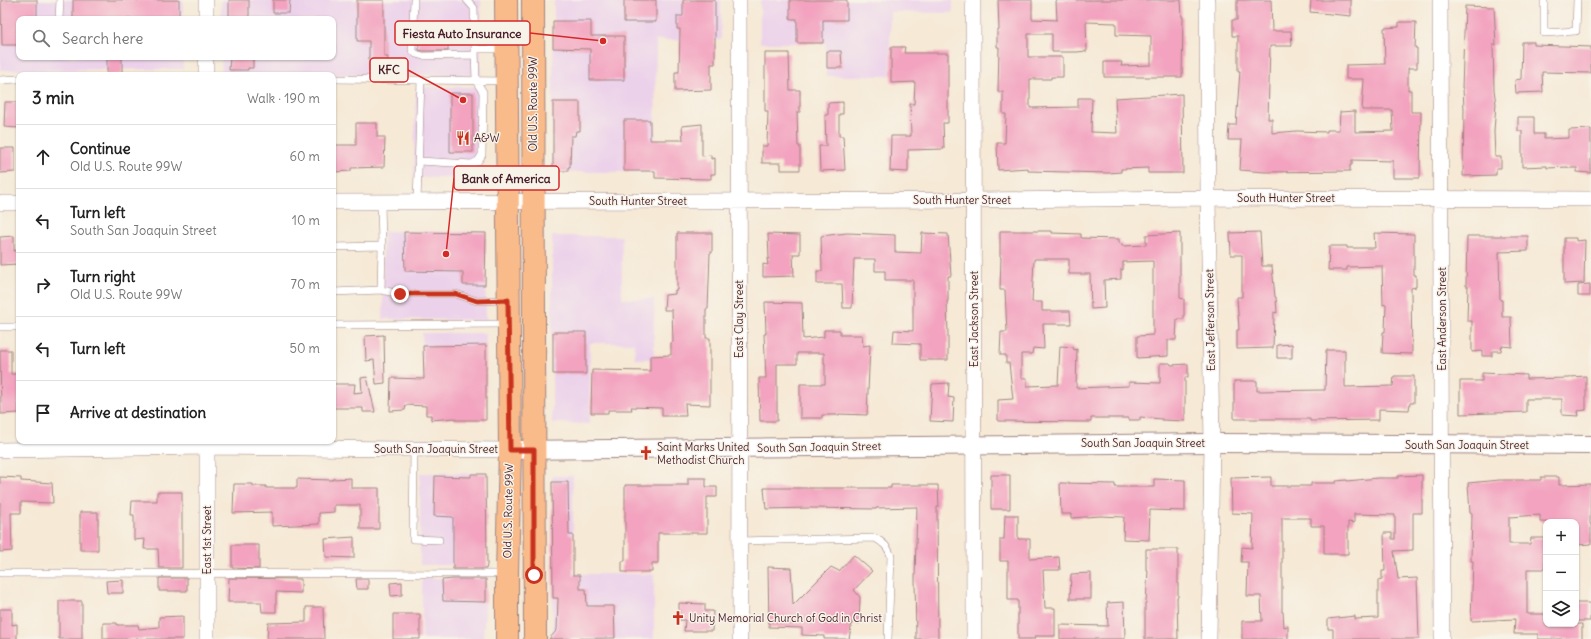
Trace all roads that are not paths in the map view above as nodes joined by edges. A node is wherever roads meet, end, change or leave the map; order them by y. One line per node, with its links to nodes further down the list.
1 (60, 0): 13 (lane)
2 (206, 0): 14 (street)
3 (414, 0): 16 (lane)
4 (466, 0): 16 (lane)
5 (506, 0): 15 (main road, Old U.S. Route 99W)
6 (533, 0): 35 (main road, Old U.S. Route 99W)
7 (739, 0): 30 (street, East Clay Street)
8 (973, 0): 29 (street, East Jackson Street)
9 (1207, 0): 26 (street, East Jefferson Street)
10 (1440, 0): 27 (street, East Anderson Street)
11 (1544, 0): 12 (lane)
12 (1577, 0)
13 (59, 16)
14 (206, 16)
15 (507, 49): 16 (lane); 24 (main road, Old U.S. Route 99W)
16 (475, 52): 23 (lane)
17 (206, 60): 18 (street)
18 (206, 72)
19 (16, 79): 20 (lane)
20 (0, 80)
21 (336, 80): 22 (lane)
22 (421, 80): 23 (lane); 25 (lane)
23 (476, 81): 24 (lane); 25 (lane)
24 (507, 81): 34 (main road, Old U.S. Route 99W)
25 (418, 161): 33 (lane)
26 (1208, 198): 27 (street, South Hunter Street); 29 (street, South Hunter Street); 47 (street, East Jefferson Street)
27 (1441, 199): 28 (street, South Hunter Street); 50 (street, East Anderson Street)
28 (1591, 199)
29 (973, 200): 30 (street, South Hunter Street); 49 (street, East Jackson Street)
30 (739, 201): 35 (street, South Hunter Street); 52 (street, East Clay Street)
31 (336, 202): 32 (street, South Hunter Street)
32 (380, 202): 33 (street, South Hunter Street); 38 (lane)
33 (417, 202): 34 (street, South Hunter Street)
34 (509, 202): 35 (street, South Hunter Street); 42 (main road, Old U.S. Route 99W)
35 (534, 202): 56 (main road, Old U.S. Route 99W)
36 (0, 203): 37 (street)
37 (16, 203)
38 (382, 246): 39 (lane); 40 (lane)
39 (336, 247)
40 (381, 290): 41 (lane); 42 (lane)
41 (336, 292)
42 (508, 300): 43 (main road, Old U.S. Route 99W)
43 (508, 324): 44 (lane); 55 (main road, Old U.S. Route 99W)
44 (336, 325)
45 (0, 327): 46 (lane)
46 (16, 327)
47 (1212, 442): 49 (street, South San Joaquin Street); 50 (street, South San Joaquin Street); 68 (street, East Jefferson Street)
48 (207, 444): 53 (street, South San Joaquin Street); 54 (street, South San Joaquin Street); 60 (street, East 1st Street)
49 (974, 444): 52 (street, South San Joaquin Street); 67 (street, East Jackson Street)
50 (1442, 445): 51 (street, South San Joaquin Street); 69 (street, East Anderson Street)
51 (1591, 445)
52 (739, 448): 56 (street, South San Joaquin Street); 58 (street, East Clay Street)
53 (414, 449): 55 (street, South San Joaquin Street); 57 (lane)
54 (0, 450)
55 (510, 450): 56 (street, South San Joaquin Street); 61 (main road, Old U.S. Route 99W)
56 (534, 450): 64 (main road, Old U.S. Route 99W)
57 (439, 540)
58 (740, 541): 65 (street, East Clay Street); 66 (lane)
59 (0, 573): 60 (lane)
60 (207, 573): 61 (lane); 62 (street, East 1st Street)
61 (507, 574): 63 (main road, Old U.S. Route 99W)
62 (207, 639)
63 (507, 639)
64 (535, 639)
65 (740, 639)
66 (888, 639)
67 (974, 639)
68 (1209, 639)
69 (1442, 639)

